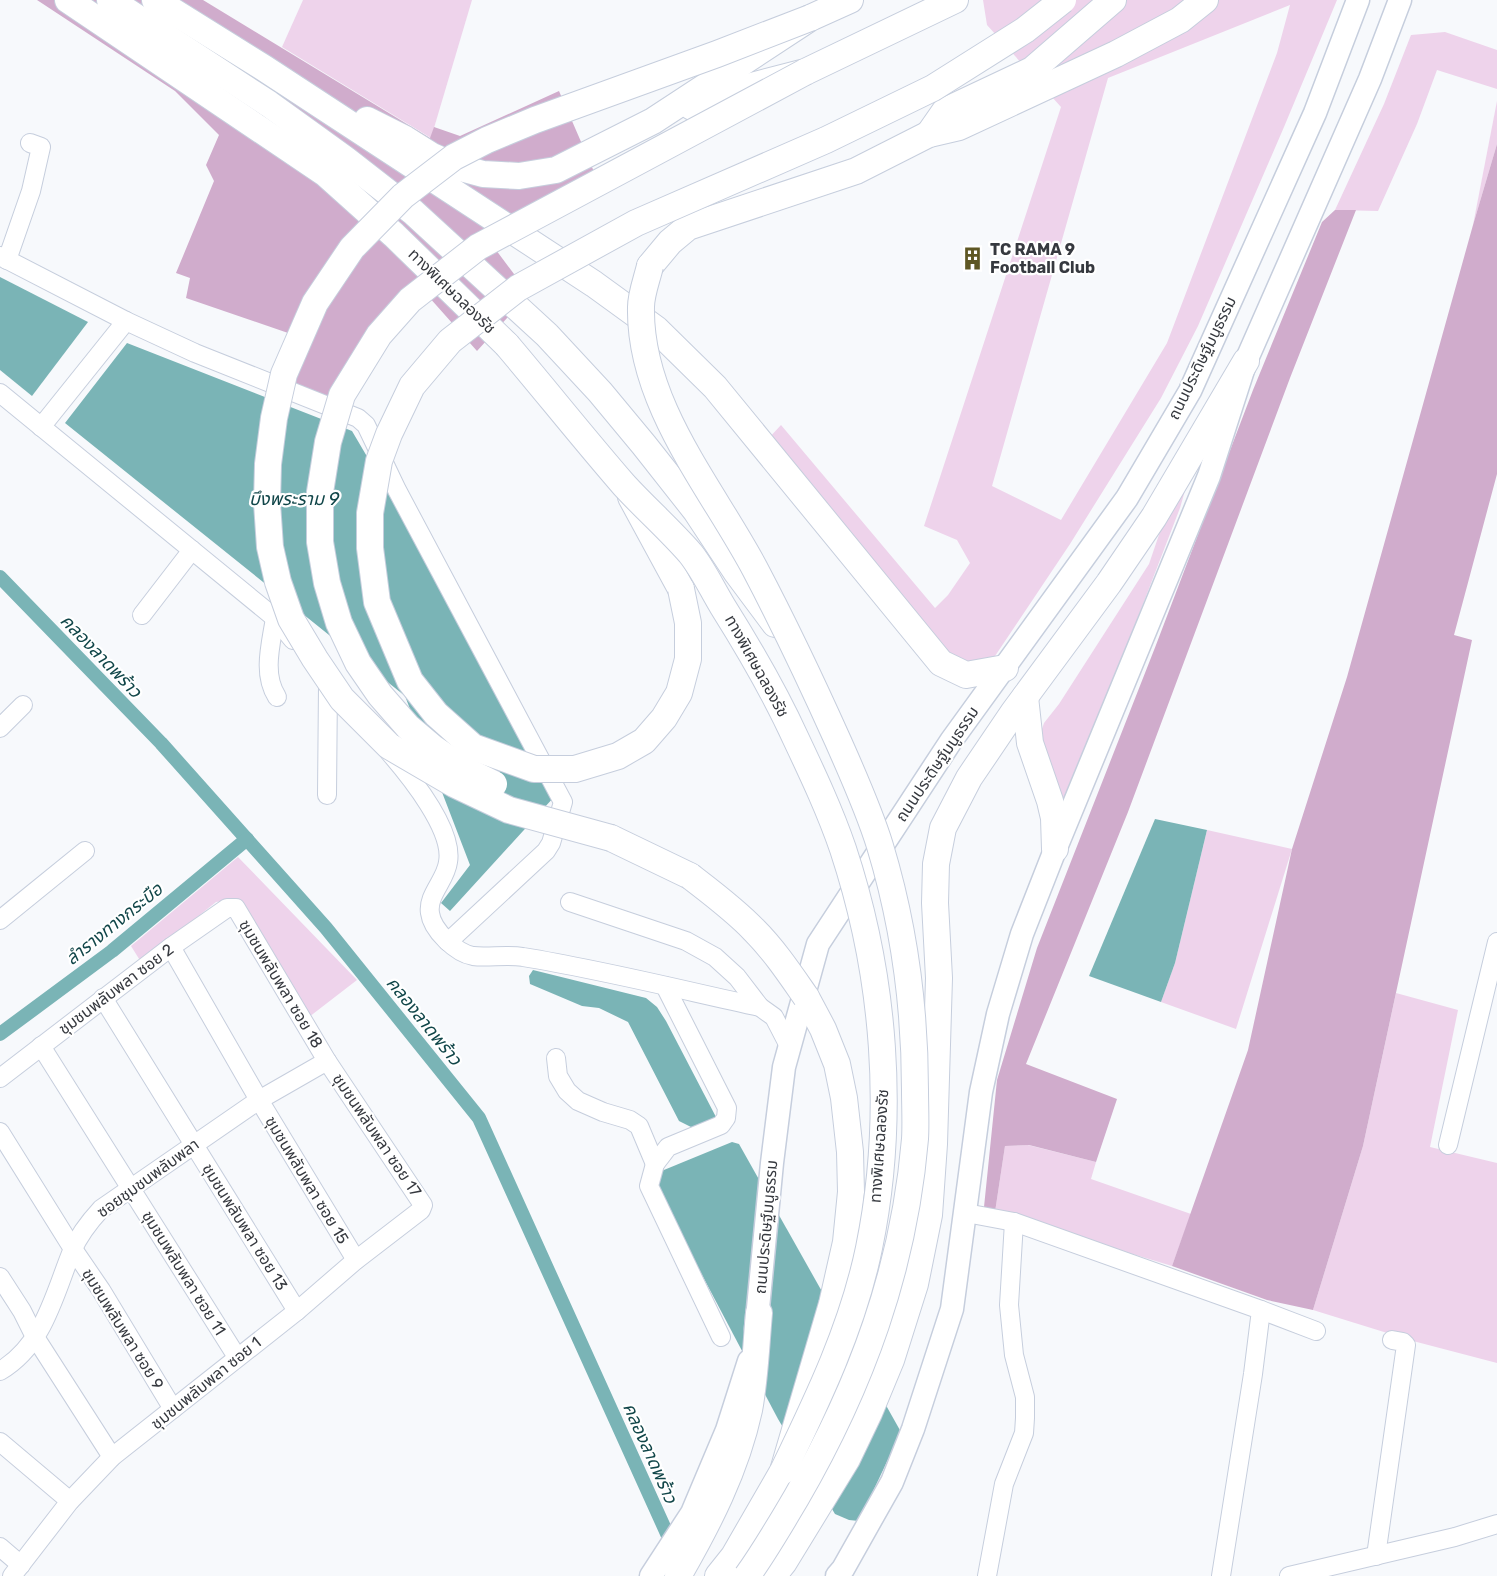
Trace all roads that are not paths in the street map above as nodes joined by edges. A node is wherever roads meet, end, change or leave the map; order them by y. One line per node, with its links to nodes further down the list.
1 (68, 0): 25 (highway, ทางพิเศษฉลองรัช, bridge)
2 (110, 0): 29 (highway, ทางพิเศษฉลองรัช, bridge)
3 (155, 0): 12 (highway)
4 (850, 0): 11 (highway)
5 (955, 0): 13 (highway)
6 (1063, 0): 14 (highway, bridge)
7 (1205, 0): 16 (highway)
8 (1358, 0): 19 (main road, ถนนประดิษฐ์มนูธรรม)
9 (1400, 0): 20 (main road)
10 (1112, 1): 14 (highway); 16 (highway)
11 (810, 18): 15 (highway, bridge); 37 (highway, bridge)
12 (264, 69): 15 (highway); 30 (highway, bridge)
13 (805, 72): 15 (highway, bridge); 37 (highway, bridge)
14 (933, 88): 25 (highway, bridge)
15 (654, 121)
16 (929, 134): 29 (highway, bridge)
17 (30, 143): 18 (street)
18 (4, 258): 21 (street)
19 (1245, 268): 20 (main road); 30 (main road, ถนนประดิษฐ์มนูธรรม)
20 (1281, 280): 22 (main road)
21 (126, 321): 24 (street); 43 (street)
22 (1246, 361): 33 (highway); 38 (main road)
23 (0, 393): 24 (street)
24 (41, 427): 26 (street)
25 (625, 486): 78 (highway, ทางพิเศษฉลองรัช, bridge)
26 (192, 550): 27 (street); 28 (street)
27 (142, 615)
28 (275, 618): 31 (street); 32 (street)
29 (804, 663): 87 (highway, ทางพิเศษฉลองรัช, bridge)
30 (1005, 668): 50 (main road, ถนนประดิษฐ์มนูธรรม)
31 (328, 685): 36 (street); 43 (street)
32 (277, 697)
33 (1025, 697): 38 (highway); 88 (highway)
34 (23, 705): 35 (street)
35 (0, 728)
36 (327, 795)
37 (611, 838): 78 (highway, bridge)
38 (1055, 849): 61 (main road)
39 (85, 851): 42 (street)
40 (570, 902): 48 (street)
41 (236, 908): 45 (street, ชุมชนพลับพลา ซอย 2); 52 (street, ชุมชนพลับพลา ซอย 18)
42 (0, 920)
43 (448, 942): 46 (street)
44 (1497, 942): 57 (street)
45 (171, 947): 47 (street, ชุมชนพลับพลา ซอย 2); 54 (street, ชุมชนพลับพลา ซอย 15)
46 (665, 986): 48 (street); 58 (street)
47 (103, 998): 49 (street, ชุมชนพลับพลา ซอย 2); 56 (street, ชุมชนพลับพลา ซอย 13)
48 (760, 1007): 50 (street)
49 (40, 1046): 53 (street, ชุมชนพลับพลา ซอย 2); 59 (street, ชุมชนพลับพลา ซอย 11)
50 (789, 1046): 68 (main road, ถนนประดิษฐ์มนูธรรม)
51 (556, 1058): 58 (street)
52 (327, 1061): 54 (street, ซอยชุมชนพลับพลา); 60 (street, ชุมชนพลับพลา ซอย 17)
53 (0, 1078)
54 (259, 1100): 56 (street, ซอยชุมชนพลับพลา); 64 (street, ชุมชนพลับพลา ซอย 15)
55 (0, 1132): 63 (street, ชุมชนพลับพลา ซอย 9)
56 (194, 1144): 59 (street, ซอยชุมชนพลับพลา); 67 (street, ชุมชนพลับพลา ซอย 13)
57 (1448, 1144)
58 (655, 1164): 71 (street)
59 (130, 1189): 63 (street, ซอยชุมชนพลับพลา); 73 (street, ชุมชนพลับพลา ซอย 11)
60 (421, 1210): 64 (street, ชุมชนพลับพลา ซอย 1)
61 (966, 1213): 62 (street); 89 (main road)
62 (1014, 1222): 66 (street); 90 (street)
63 (72, 1249): 70 (street, ซอยชุมชนพลับพลา); 75 (street, ชุมชนพลับพลา ซอย 9)
64 (356, 1260): 67 (street, ชุมชนพลับพลา ซอย 1)
65 (0, 1277): 70 (street)
66 (1261, 1310): 69 (street); 91 (street)
67 (297, 1311): 73 (street, ชุมชนพลับพลา ซอย 1)
68 (759, 1313): 84 (main road, ถนนประดิษฐ์มนูธรรม); 85 (highway)
69 (1316, 1331)
70 (35, 1337): 74 (street, ซอยชุมชนพลับพลา); 77 (street)
71 (721, 1337)
72 (1392, 1340): 82 (street)
73 (237, 1357): 75 (street, ชุมชนพลับพลา ซอย 1)
74 (0, 1371)
75 (173, 1409): 77 (street, ชุมชนพลับพลา ซอย 1)
76 (0, 1442): 79 (street)
77 (112, 1457): 79 (street, ชุมชนพลับพลา ซอย 1)
78 (783, 1471): 86 (highway, ทางพิเศษฉลองรัช)
79 (70, 1501): 83 (street, ชุมชนพลับพลา ซอย 1)
80 (1497, 1524): 82 (street)
81 (0, 1547): 83 (street)
82 (1376, 1556): 92 (street)
83 (16, 1570)
84 (651, 1576)
85 (678, 1576)
86 (718, 1576)
87 (747, 1576)
88 (773, 1576)
89 (837, 1576)
90 (987, 1576)
91 (1221, 1576)
92 (1289, 1576)

